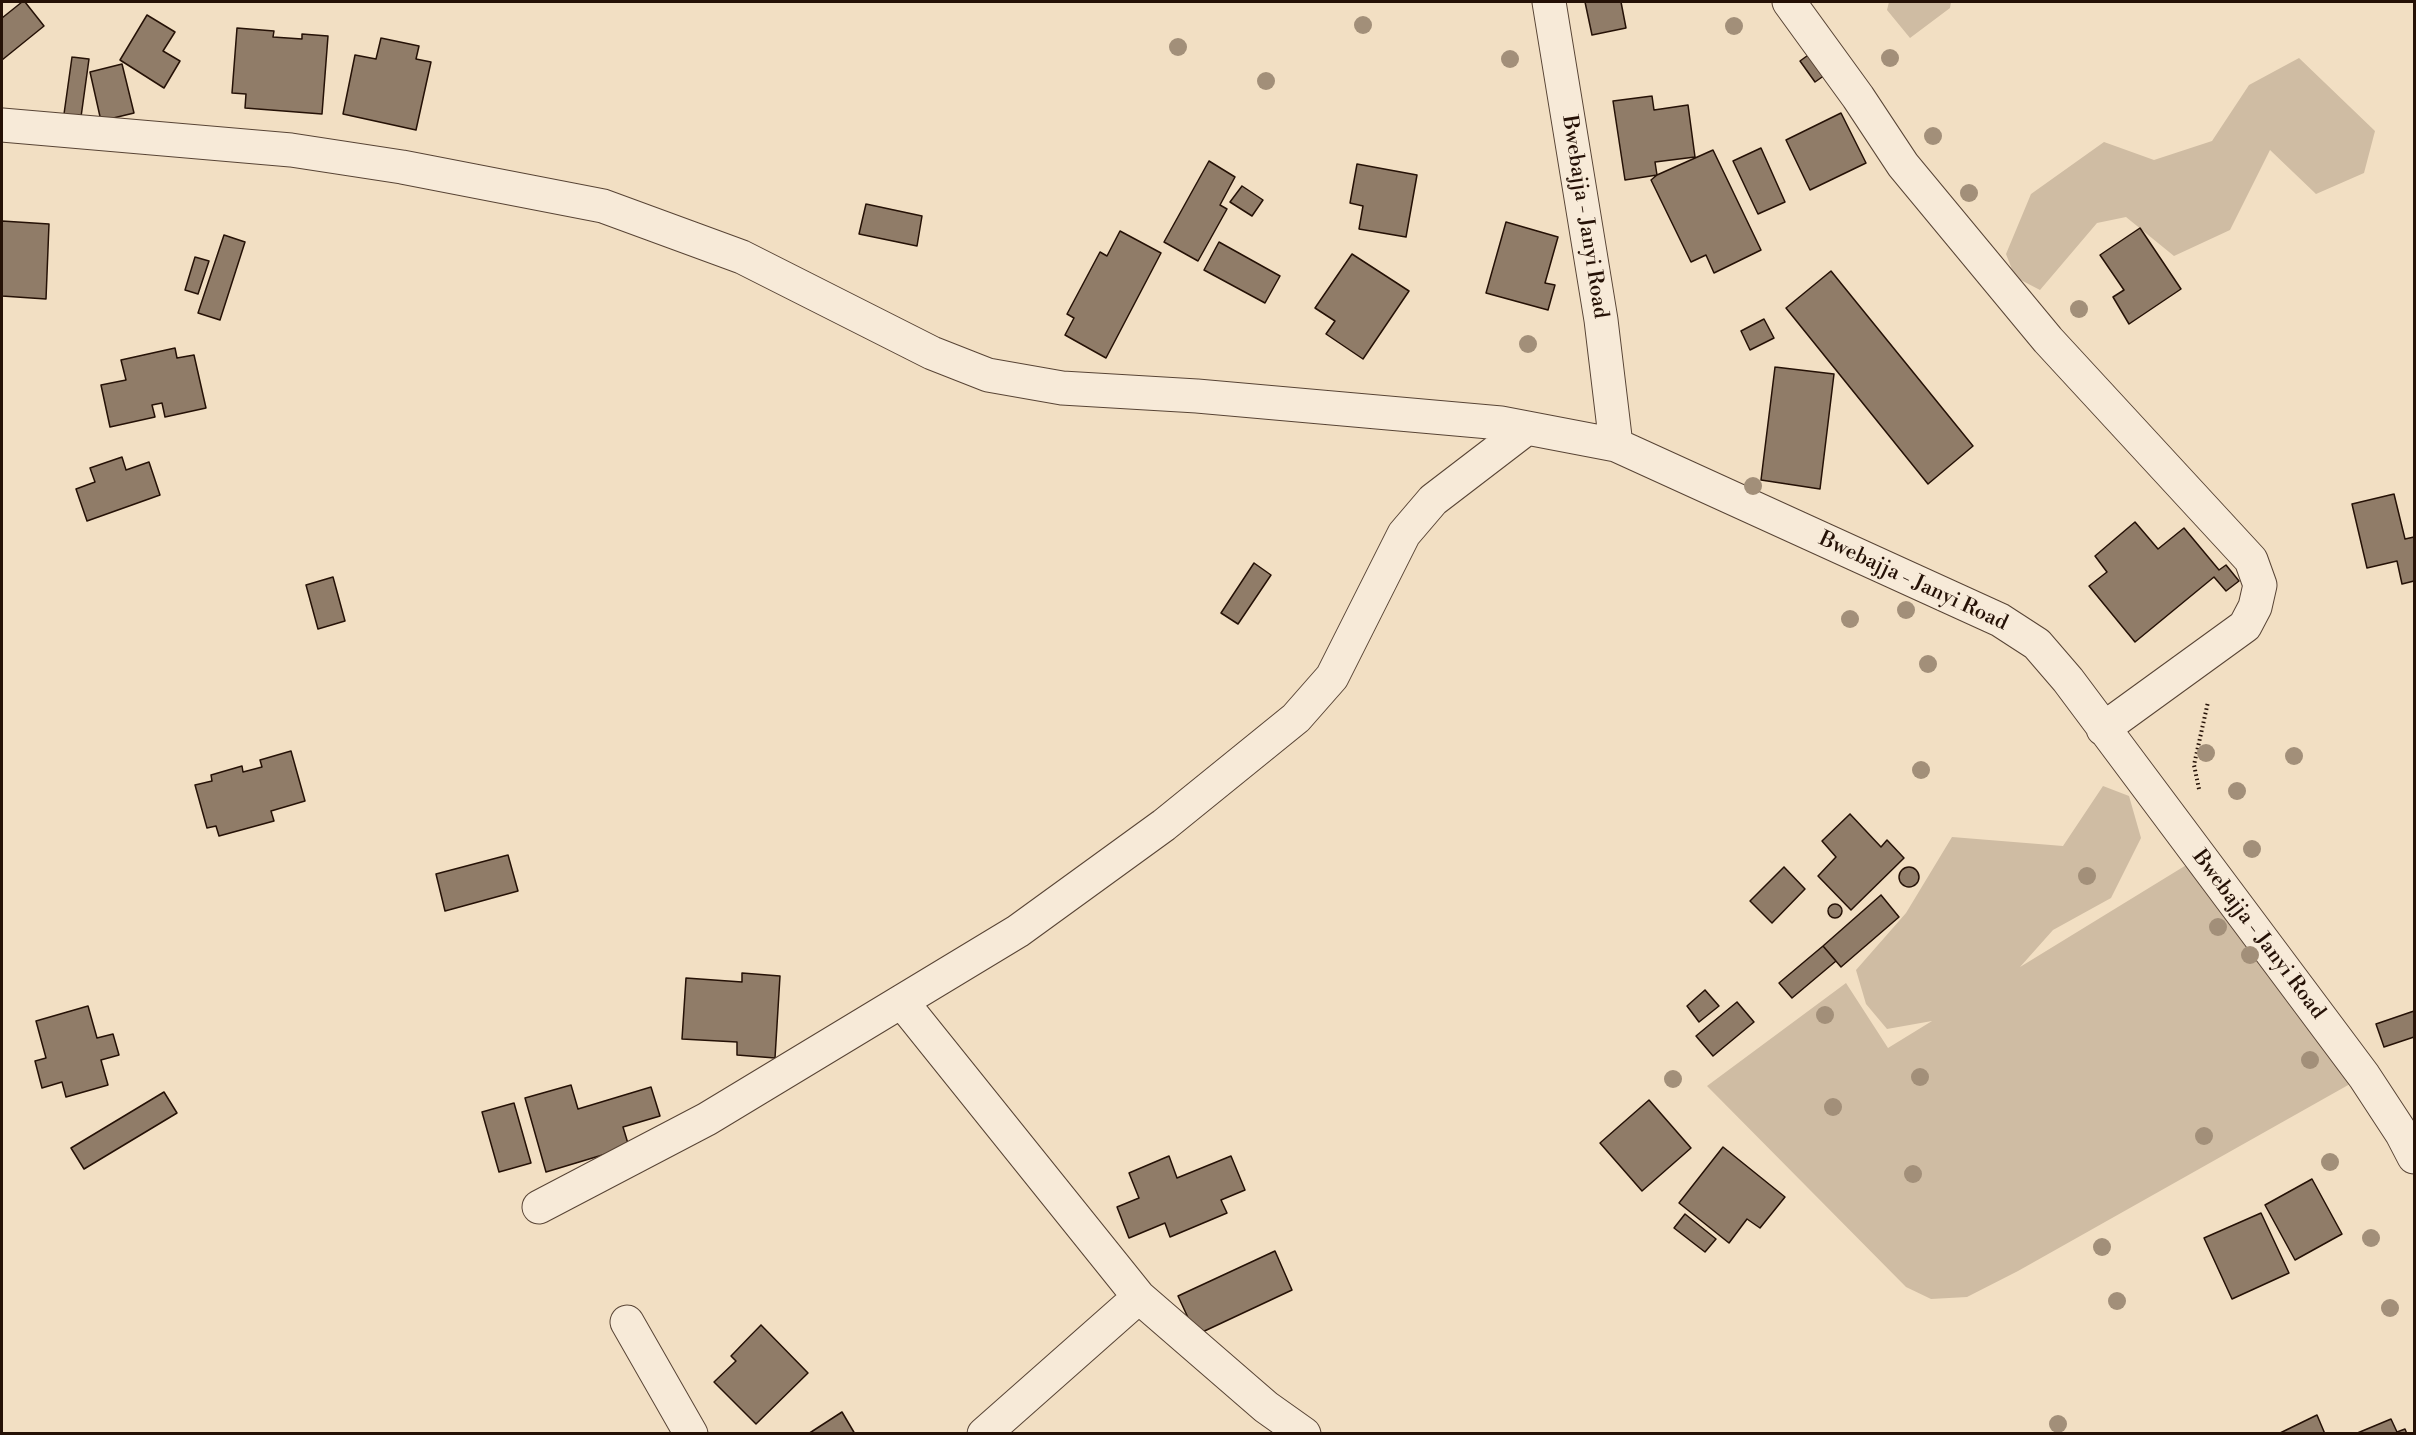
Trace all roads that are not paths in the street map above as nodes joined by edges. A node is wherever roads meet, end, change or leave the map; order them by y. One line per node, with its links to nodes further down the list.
1 (1549, 2): 5 (street, Bwebajja - Janyi Road)
2 (1789, 2): 6 (street)
3 (2, 125): 4 (street)
4 (1527, 428): 5 (street); 7 (street)
5 (1616, 445): 6 (street, Bwebajja - Janyi Road)
6 (2103, 729): 8 (street, Bwebajja - Janyi Road)
7 (902, 1002): 9 (street); 10 (street)
8 (2415, 1158)
9 (539, 1208)
10 (1139, 1298): 13 (street); 14 (street)
11 (627, 1322): 12 (street)
12 (691, 1434)
13 (984, 1434)
14 (1304, 1434)

